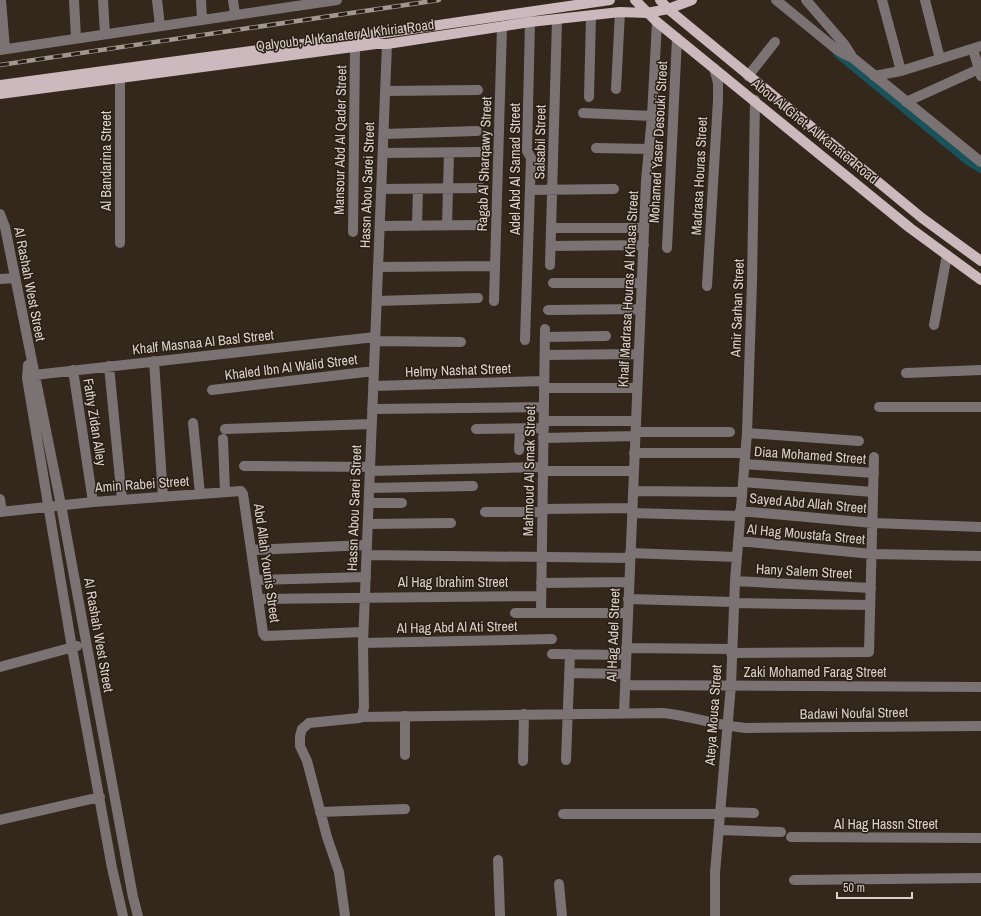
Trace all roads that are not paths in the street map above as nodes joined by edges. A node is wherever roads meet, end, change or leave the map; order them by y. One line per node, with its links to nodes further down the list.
1 (1, 0): 37 (street)
2 (74, 0): 31 (street)
3 (103, 0): 30 (street)
4 (157, 0): 28 (street)
5 (201, 0): 24 (street)
6 (233, 0): 22 (street)
7 (336, 0): 16 (street)
8 (610, 0): 17 (main road, Qalyoub, Al Kanater Al Khiria Road)
9 (635, 0): 21 (main road, Abou Al Ghet, Al Kanater Road)
10 (660, 0): 19 (main road, Abou Al Ghet, Al Kanater Road)
11 (692, 0): 19 (main road, Qalyoub, Al Kanater Al Khiria Road)
12 (776, 0): 38 (street)
13 (806, 0): 38 (street)
14 (882, 0): 41 (street)
15 (925, 0): 39 (street)
16 (322, 1): 18 (street)
17 (573, 3): 46 (main road, Qalyoub, Al Kanater Al Khiria Road)
18 (266, 5): 22 (street)
19 (668, 9): 21 (main road, Qalyoub, Al Kanater Al Khiria Road); 43 (main road, Abou Al Ghet, Al Kanater Road)
20 (620, 12): 21 (main road, Qalyoub, Al Kanater Al Khiria Road); 23 (main road, Qalyoub, Al Kanater Al Khiria Road); 47 (street)
21 (647, 13): 27 (main road, Abou Al Ghet, Al Kanater Road)
22 (235, 15): 24 (street)
23 (590, 16): 25 (main road, Qalyoub, Al Kanater Al Khiria Road); 51 (street)
24 (202, 20): 28 (street)
25 (557, 20): 26 (main road, Qalyoub, Al Kanater Al Khiria Road); 70 (street, Salsabil Street)
26 (530, 22): 29 (main road, Qalyoub, Al Kanater Al Khiria Road); 69 (street, Adel Abd Al Samad Street)
27 (657, 22): 32 (main road, Abou Al Ghet, Al Kanater Road); 55 (street, Khalf Madrasa Houras Al Khasa Street)
28 (160, 26): 30 (street)
29 (502, 27): 34 (main road, Qalyoub, Al Kanater Al Khiria Road); 86 (street, Ragab Al Sharqawy Street)
30 (105, 34): 31 (street)
31 (76, 38): 37 (street)
32 (677, 38): 40 (main road, Abou Al Ghet, Al Kanater Road); 82 (street, Mohamed Yaser Desouki Street)
33 (775, 42): 43 (street)
34 (387, 44): 36 (main road, Qalyoub, Al Kanater Al Khiria Road); 49 (street, Hassn Abou Sarei Street)
35 (977, 47): 39 (street); 42 (street)
36 (355, 48): 45 (main road, Qalyoub, Al Kanater Al Khiria Road); 78 (street, Mansour Abd Al Qader Street)
37 (2, 50)
38 (853, 58): 44 (street)
39 (940, 59): 41 (street)
40 (714, 68): 52 (main road, Abou Al Ghet, Al Kanater Road); 93 (street, Madrasa Houras Street)
41 (901, 71): 44 (street)
42 (980, 73): 53 (street)
43 (748, 76): 84 (main road, Abou Al Ghet, Al Kanater Road)
44 (874, 76): 53 (street)
45 (120, 78): 50 (main road, Qalyoub, Al Kanater Al Khiria Road); 79 (street, Al Bandarina Street)
46 (0, 85)
47 (616, 89)
48 (478, 90): 49 (street)
49 (385, 92): 57 (street, Hassn Abou Sarei Street)
50 (0, 94)
51 (589, 97)
52 (755, 100): 83 (main road, Abou Al Ghet, Al Kanater Road); 129 (street, Amir Sarhan Street)
53 (906, 102): 63 (street)
54 (583, 113): 55 (street)
55 (652, 116): 59 (street, Khalf Madrasa Houras Al Khasa Street)
56 (477, 130): 57 (street)
57 (384, 134): 61 (street, Hassn Abou Sarei Street)
58 (596, 148): 59 (street)
59 (649, 149): 77 (street, Khalf Madrasa Houras Al Khasa Street)
60 (480, 152): 62 (street)
61 (383, 153): 62 (street); 66 (street, Hassn Abou Sarei Street)
62 (449, 153): 64 (street)
63 (981, 162)
64 (448, 188): 65 (street); 67 (street); 72 (street)
65 (481, 188)
66 (381, 189): 67 (street); 74 (street, Hassn Abou Sarei Street)
67 (418, 189): 75 (street)
68 (614, 189): 70 (street)
69 (530, 190): 70 (street); 102 (street, Adel Abd Al Samad Street)
70 (553, 190): 76 (street, Salsabil Street)
71 (0, 214): 88 (street, Al Rashah West Street)
72 (447, 225): 73 (street); 75 (street)
73 (479, 225)
74 (380, 226): 75 (street); 87 (street, Hassn Abou Sarei Street)
75 (417, 226)
76 (552, 228): 77 (street); 81 (street, Salsabil Street)
77 (644, 228): 80 (street, Khalf Madrasa Houras Al Khasa Street)
78 (353, 232)
79 (120, 243)
80 (644, 245): 81 (street); 92 (street, Khalf Madrasa Houras Al Khasa Street)
81 (551, 246): 85 (street, Salsabil Street)
82 (667, 248)
83 (947, 255): 90 (main road, Abou Al Ghet, Al Kanater Road); 99 (street)
84 (981, 261)
85 (550, 264)
86 (495, 266): 87 (street); 96 (street, Ragab Al Sharqawy Street)
87 (378, 267): 95 (street, Hassn Abou Sarei Street)
88 (15, 278): 89 (street); 106 (street, Al Rashah West Street)
89 (0, 279)
90 (981, 280)
91 (553, 283): 92 (street)
92 (642, 283): 97 (street, Khalf Madrasa Houras Al Khasa Street)
93 (707, 286)
94 (478, 298): 95 (street)
95 (377, 301): 101 (street, Hassn Abou Sarei Street)
96 (494, 301)
97 (641, 309): 98 (street); 104 (street, Khalf Madrasa Houras Al Khasa Street)
98 (548, 310)
99 (934, 325)
100 (606, 336): 105 (street, Mahmoud Al Smak Street)
101 (375, 339): 103 (street, Khalf Masnaa Al Basl Street); 107 (street, Khalf Masnaa Al Basl Street); 111 (street, Hassn Abou Sarei Street)
102 (526, 340)
103 (461, 342)
104 (639, 354): 105 (street); 116 (street, Khalf Madrasa Houras Al Khasa Street)
105 (545, 355): 114 (street, Mahmoud Al Smak Street)
106 (30, 359): 113 (street, Al Rashah West Street); 156 (street, Al Rashah West Street)
107 (154, 361): 108 (street, Khalf Masnaa Al Basl Street); 149 (street)
108 (109, 366): 109 (street, Khalf Masnaa Al Basl Street); 151 (street)
109 (73, 370): 113 (street, Khalf Masnaa Al Basl Street); 152 (street, Fathy Zidan Alley)
110 (981, 370): 112 (street)
111 (374, 371): 115 (street, Hassn Abou Sarei Street); 117 (street, Khaled Ibn Al Walid Street)
112 (906, 372)
113 (34, 375): 155 (street, Al Rashah West Street)
114 (544, 384): 115 (street, Helmy Nashat Street); 116 (street, Helmy Nashat Street); 118 (street, Mahmoud Al Smak Street)
115 (373, 386): 121 (street, Hassn Abou Sarei Street)
116 (637, 388): 122 (street, Khalf Madrasa Houras Al Khasa Street)
117 (212, 390)
118 (544, 407): 121 (street); 127 (street, Mahmoud Al Smak Street)
119 (879, 407): 120 (street)
120 (981, 407)
121 (372, 409): 124 (street, Hassn Abou Sarei Street)
122 (636, 421): 127 (street); 130 (street, Khalf Madrasa Houras Al Khasa Street)
123 (193, 423): 148 (street)
124 (372, 424): 138 (street, Hassn Abou Sarei Street); 146 (street)
125 (476, 429): 126 (street)
126 (520, 429): 127 (street); 132 (street)
127 (544, 429): 130 (street); 139 (street, Mahmoud Al Smak Street)
128 (730, 432): 130 (street)
129 (747, 433): 131 (street); 134 (street, Amir Sarhan Street)
130 (635, 434): 133 (street, Khalf Madrasa Houras Al Khasa Street)
131 (859, 441)
132 (519, 450)
133 (634, 453): 134 (street); 140 (street, Khalf Madrasa Houras Al Khasa Street)
134 (745, 453): 136 (street, Amir Sarhan Street)
135 (874, 457): 141 (street)
136 (744, 464): 141 (street, Diaa Mohamed Street); 143 (street, Amir Sarhan Street)
137 (244, 466): 138 (street)
138 (370, 469): 139 (street); 144 (street, Hassn Abou Sarei Street)
139 (543, 469): 140 (street); 157 (street, Mahmoud Al Smak Street)
140 (634, 471): 145 (street, Khalf Madrasa Houras Al Khasa Street)
141 (874, 473): 147 (street)
142 (473, 486): 144 (street)
143 (742, 487): 145 (street); 147 (street); 161 (street, Amir Sarhan Street)
144 (369, 488): 153 (street, Hassn Abou Sarei Street)
145 (633, 491): 158 (street, Khalf Madrasa Houras Al Khasa Street)
146 (225, 492): 148 (street, Amin Rabei Street); 169 (street, Abd Allah Younis Street)
147 (873, 492): 163 (street)
148 (200, 494): 149 (street, Amin Rabei Street)
149 (163, 497): 151 (street, Amin Rabei Street)
150 (0, 499): 159 (street)
151 (122, 500): 152 (street, Amin Rabei Street)
152 (93, 502): 155 (street, Amin Rabei Street)
153 (369, 503): 154 (street); 164 (street, Hassn Abou Sarei Street)
154 (402, 503)
155 (61, 505): 156 (street, Amin Rabei Street); 166 (street, Al Rashah West Street)
156 (49, 507): 159 (street, Amin Rabei Street); 167 (street, Al Rashah West Street)
157 (542, 510): 158 (street, Sayed Abd Allah Street); 160 (street, Sayed Abd Allah Street); 174 (street, Mahmoud Al Smak Street)
158 (632, 510): 161 (street, Sayed Abd Allah Street); 172 (street, Khalf Madrasa Houras Al Khasa Street)
159 (1, 512)
160 (485, 512)
161 (740, 514): 163 (street, Sayed Abd Allah Street); 168 (street, Ateya Mousa Street)
162 (451, 523): 164 (street)
163 (873, 523): 165 (street, Sayed Abd Allah Street); 171 (street)
164 (368, 524): 170 (street, Hassn Abou Sarei Street)
165 (981, 527)
166 (67, 539): 167 (street); 193 (street, Al Rashah West Street)
167 (55, 541): 195 (street, Al Rashah West Street)
168 (738, 541): 171 (street, Al Hag Moustafa Street); 175 (street, Ateya Mousa Street)
169 (251, 550): 170 (street); 177 (street, Abd Allah Younis Street)
170 (367, 550): 174 (street); 176 (street, Hassn Abou Sarei Street)
171 (872, 554): 173 (street, Al Hag Moustafa Street); 181 (street)
172 (630, 555): 174 (street); 175 (street); 179 (street, Al Hag Adel Street)
173 (981, 556)
174 (542, 557): 180 (street, Mahmoud Al Smak Street)
175 (736, 557): 178 (street, Ateya Mousa Street)
176 (366, 578): 177 (street); 183 (street, Hassn Abou Sarei Street)
177 (256, 580): 184 (street, Abd Allah Younis Street)
178 (735, 581): 181 (street, Hany Salem Street); 186 (street, Ateya Mousa Street)
179 (629, 582): 180 (street); 185 (street, Al Hag Adel Street)
180 (541, 583): 182 (street, Mahmoud Al Smak Street)
181 (871, 588): 187 (street)
182 (541, 596): 183 (street, Al Hag Ibrahim Street); 189 (street, Mahmoud Al Smak Street)
183 (365, 597): 184 (street, Al Hag Ibrahim Street); 191 (street, Hassn Abou Sarei Street)
184 (258, 599): 191 (street, Abd Allah Younis Street)
185 (628, 599): 186 (street); 190 (street, Al Hag Adel Street)
186 (733, 602): 187 (street); 197 (street, Ateya Mousa Street)
187 (870, 605): 197 (street)
188 (515, 613): 189 (street)
189 (541, 613): 190 (street)
190 (628, 613): 196 (street, Al Hag Adel Street)
191 (364, 632): 194 (street, Hassn Abou Sarei Street)
192 (552, 639): 194 (street, Al Hag Abd Al Ati Street)
193 (86, 643): 195 (street); 216 (street, Al Rashah West Street)
194 (363, 643): 210 (street, Hassn Abou Sarei Street)
195 (72, 648): 200 (street); 217 (street, Al Rashah West Street)
196 (626, 651): 197 (street); 199 (street); 202 (street, Al Hag Adel Street)
197 (731, 651): 204 (street, Ateya Mousa Street)
198 (552, 654): 199 (street)
199 (570, 654): 201 (street)
200 (0, 667)
201 (569, 673): 202 (street); 208 (street)
202 (625, 674): 203 (street, Al Hag Adel Street)
203 (625, 685): 204 (street, Zaki Mohamed Farag Street); 206 (street, Al Hag Adel Street)
204 (731, 685): 205 (street, Zaki Mohamed Farag Street); 211 (street, Ateya Mousa Street)
205 (981, 687)
206 (624, 713): 208 (street, Badawi Noufal Street); 211 (street, Badawi Noufal Street)
207 (524, 714): 208 (street, Badawi Noufal Street); 209 (street, Badawi Noufal Street); 215 (street)
208 (567, 714): 214 (street)
209 (405, 716): 210 (street, Badawi Noufal Street); 213 (street)
210 (361, 717): 220 (street)
211 (727, 726): 212 (street, Badawi Noufal Street); 221 (street, Ateya Mousa Street)
212 (981, 726)
213 (405, 755)
214 (566, 760)
215 (523, 761)
216 (109, 773): 217 (street); 234 (street, Al Rashah West Street)
217 (96, 776): 218 (street, Al Rashah West Street)
218 (100, 797): 224 (street); 233 (street, Al Rashah West Street)
219 (405, 809): 220 (street)
220 (320, 812): 235 (street)
221 (720, 813): 222 (street); 223 (street); 225 (street, Ateya Mousa Street)
222 (754, 813)
223 (563, 814)
224 (0, 820)
225 (718, 830): 226 (street); 238 (street, Ateya Mousa Street)
226 (781, 832)
227 (791, 837): 228 (street, Al Hag Hassn Street)
228 (981, 838)
229 (498, 860): 236 (street)
230 (981, 878): 231 (street)
231 (794, 880)
232 (559, 884): 237 (street)
233 (123, 916)
234 (138, 916)
235 (345, 916)
236 (500, 916)
237 (562, 916)
238 (715, 916)

